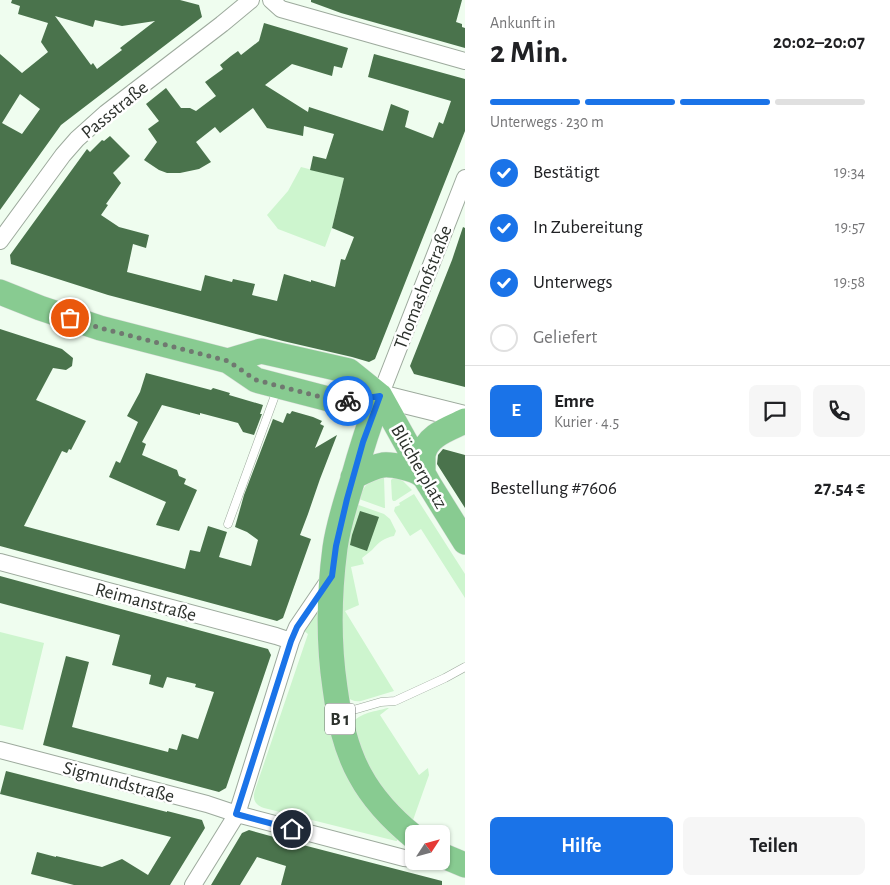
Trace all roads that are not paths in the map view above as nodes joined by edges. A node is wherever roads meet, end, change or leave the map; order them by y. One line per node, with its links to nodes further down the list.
1 (271, 0): 3 (street)
2 (240, 3): 5 (street, Passstraße)
3 (465, 61)
4 (465, 178): 9 (street, Thomashofstraße)
5 (0, 241)
6 (0, 292): 7 (main road)
7 (228, 361): 8 (main road); 9 (main road)
8 (279, 385): 9 (main road); 14 (lane)
9 (380, 396): 10 (main road); 12 (main road, Blücherplatz / B 1); 13 (main road, Blücherplatz)
10 (465, 417)
11 (465, 422): 13 (main road)
12 (353, 477): 13 (main road); 17 (main road, Blücherplatz / B 1)
13 (426, 478): 15 (main road, Blücherplatz)
14 (228, 524)
15 (465, 542)
16 (0, 562): 18 (street, Reimanstraße)
17 (332, 576): 18 (street, Blücherplatz); 20 (main road, Blücherplatz / B 1)
18 (291, 641): 22 (street, Blücherplatz)
19 (465, 666): 20 (lane)
20 (339, 714): 23 (main road, Blücherplatz / B 1)
21 (0, 750): 22 (street, Sigmundstraße)
22 (236, 814): 24 (street); 27 (street, Blücherplatz)
23 (405, 829)
24 (405, 858)
25 (450, 859): 26 (main road)
26 (465, 865)
27 (193, 885)

